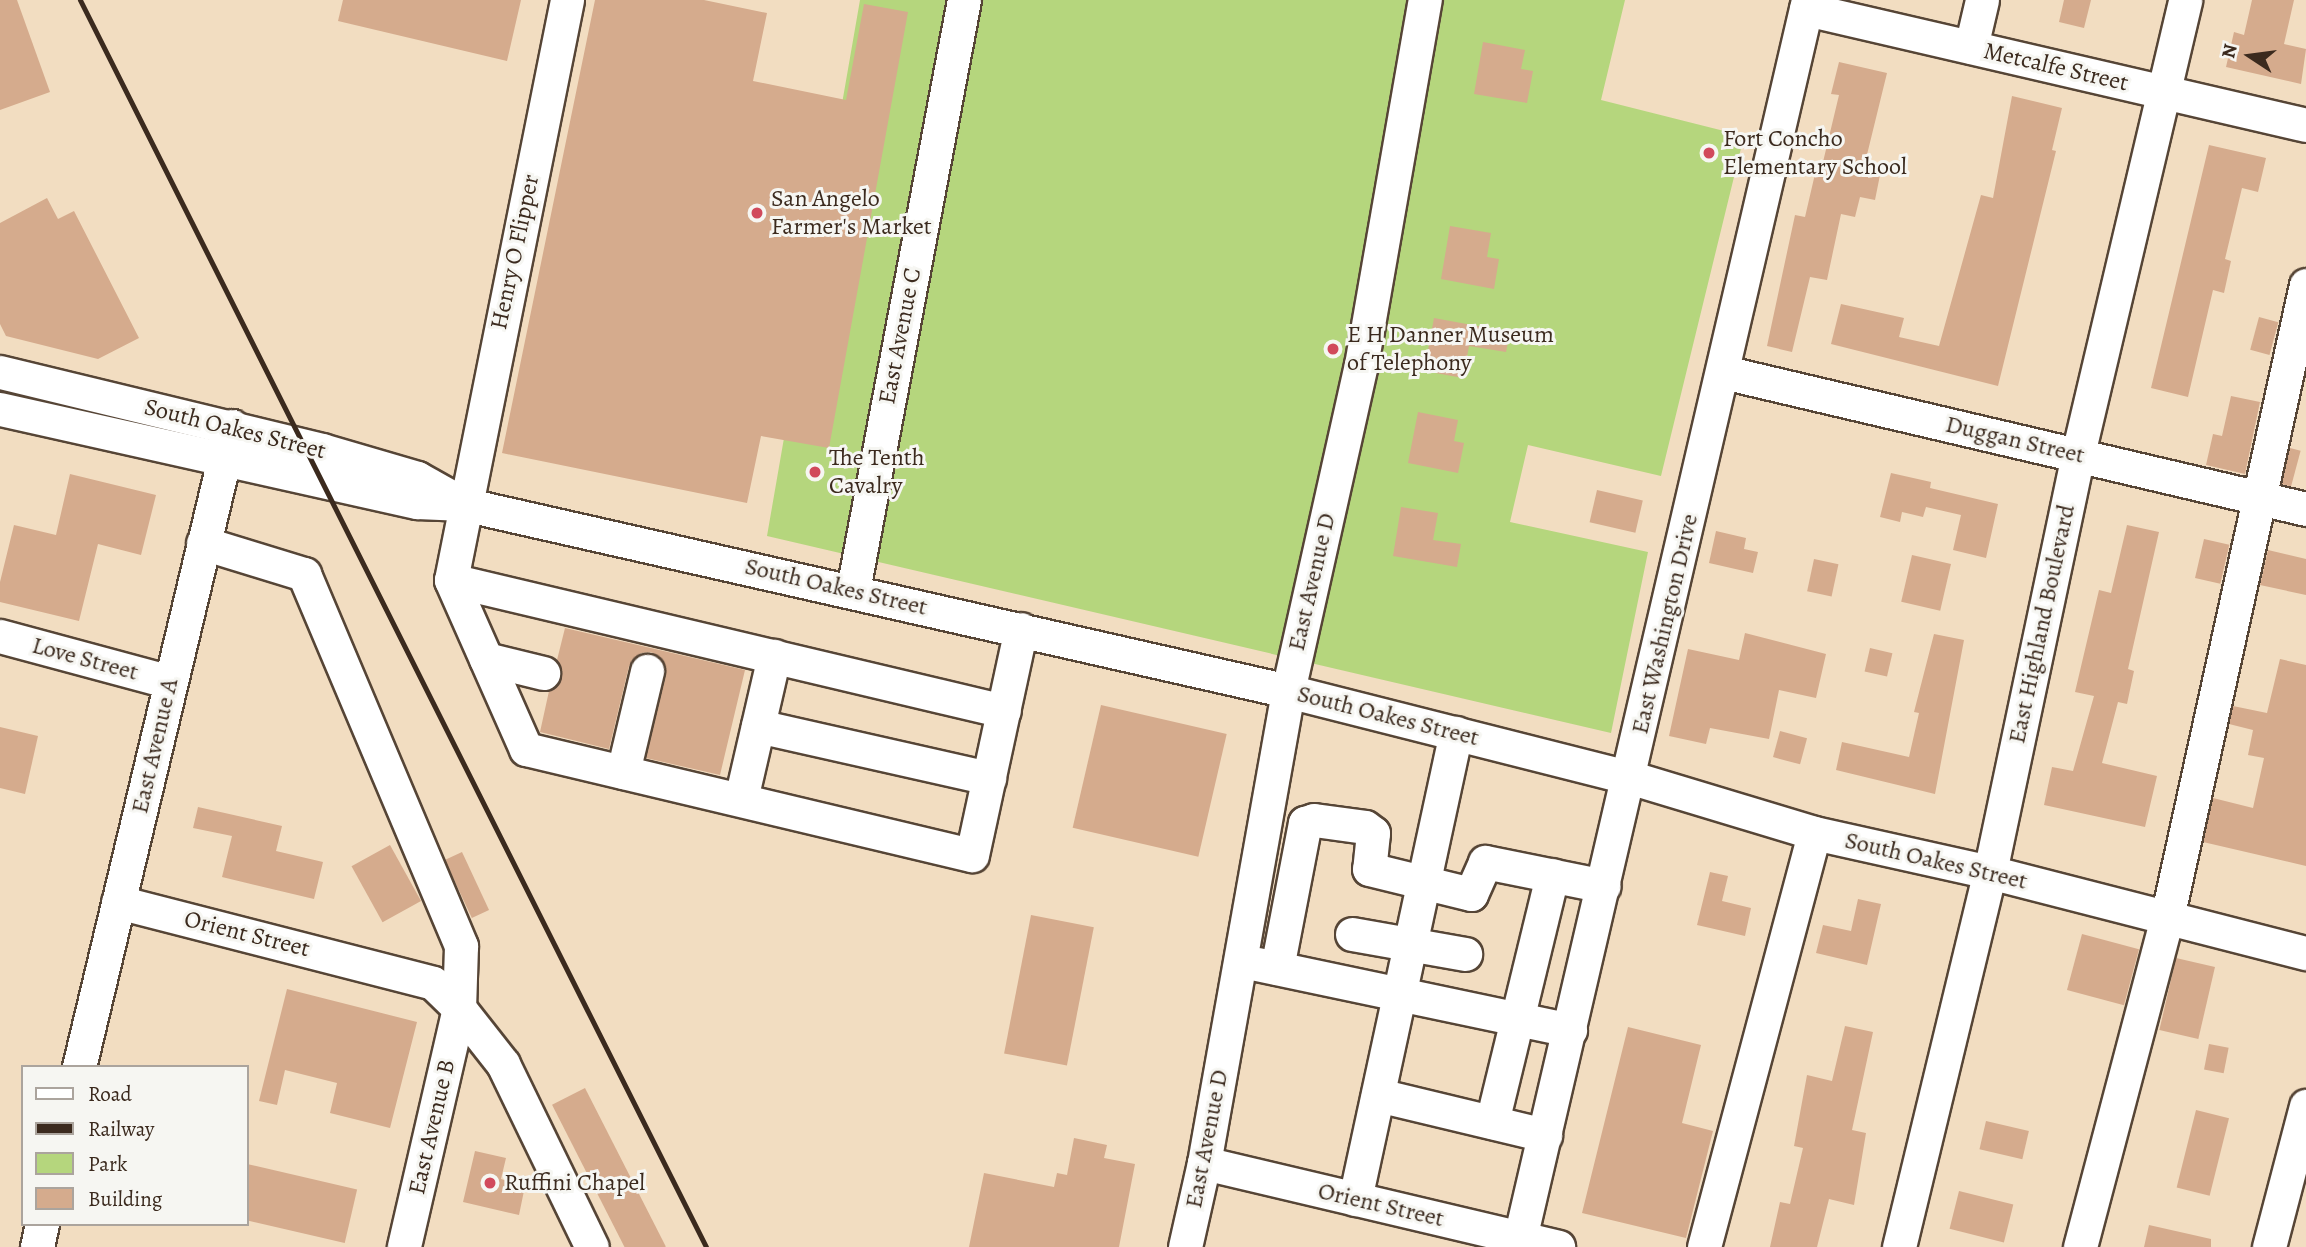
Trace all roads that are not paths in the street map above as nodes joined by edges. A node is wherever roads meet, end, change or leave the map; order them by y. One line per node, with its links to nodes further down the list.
1 (567, 0): 18 (street, Henry O Flipper)
2 (964, 0): 22 (street, East Avenue C)
3 (1425, 0): 30 (street, East Avenue D)
4 (1982, 0): 7 (street)
5 (2185, 0): 8 (street, East Highland Boulevard)
6 (1807, 4): 7 (street, Metcalfe Street); 12 (street, East Washington Drive)
7 (1971, 47): 8 (street, Metcalfe Street)
8 (2165, 92): 9 (street, Metcalfe Street); 15 (street, East Highland Boulevard)
9 (2306, 125)
10 (2306, 285): 17 (street)
11 (0, 372): 14 (street, South Oakes Street)
12 (1723, 372): 15 (street, Duggan Street); 35 (street, East Washington Drive)
13 (0, 409): 16 (street, South Oakes Street)
14 (232, 426): 16 (street, East Avenue A); 18 (street, South Oakes Street)
15 (2078, 454): 17 (street, Duggan Street); 41 (street, East Highland Boulevard)
16 (224, 459): 18 (street, South Oakes Street); 20 (street, East Avenue A)
17 (2257, 497): 19 (street, Duggan Street); 46 (street)
18 (463, 504): 21 (street, Henry O Flipper); 22 (street, South Oakes Street)
19 (2306, 509)
20 (203, 544): 29 (street, East Avenue A); 54 (street, East Avenue B)
21 (451, 580): 25 (street); 26 (street)
22 (853, 590): 23 (street, South Oakes Street)
23 (1021, 629): 30 (street, South Oakes Street); 31 (street)
24 (0, 636): 29 (street, Love Street)
25 (774, 656): 31 (street); 32 (street)
26 (486, 659): 28 (street); 34 (street)
27 (647, 671): 34 (street)
28 (543, 673)
29 (170, 682): 45 (street, East Avenue A)
30 (1287, 691): 33 (street, South Oakes Street); 38 (street, East Avenue D)
31 (1004, 711): 36 (street)
32 (758, 726): 36 (street); 37 (street)
33 (1456, 733): 35 (street, South Oakes Street); 43 (street)
34 (623, 772): 37 (street)
35 (1629, 777): 40 (street, South Oakes Street); 44 (street, East Washington Drive)
36 (989, 778): 37 (street)
37 (741, 799)
38 (1266, 814): 39 (street); 51 (street, East Avenue D)
39 (1306, 823): 43 (street); 52 (street)
40 (1814, 833): 41 (street, South Oakes Street); 71 (street)
41 (1990, 872): 46 (street, South Oakes Street); 72 (street, East Highland Boulevard)
42 (1552, 875): 43 (street); 44 (street); 55 (street)
43 (1425, 880): 48 (street)
44 (1604, 886): 56 (street, East Washington Drive)
45 (118, 902): 54 (street, Orient Street); 57 (street, East Avenue A)
46 (2167, 918): 49 (street, South Oakes Street); 73 (street)
47 (1352, 934): 48 (street)
48 (1411, 944): 50 (street); 53 (street)
49 (2306, 953)
50 (1465, 954)
51 (1240, 961): 52 (street); 62 (street, East Avenue D)
52 (1277, 968): 53 (street)
53 (1401, 993): 55 (street); 58 (street)
54 (459, 1008): 67 (street, East Avenue B); 68 (street, Orient Street)
55 (1518, 1019): 56 (street); 60 (street)
56 (1570, 1030): 61 (street, East Washington Drive)
57 (79, 1065)
58 (1378, 1095): 60 (street); 63 (street)
59 (2306, 1106): 74 (street)
60 (1492, 1122): 61 (street)
61 (1545, 1135): 65 (street, East Washington Drive)
62 (1204, 1163): 63 (street, Orient Street); 69 (street, East Avenue D)
63 (1356, 1199): 65 (street, Orient Street)
64 (42, 1226): 66 (street)
65 (1520, 1243): 70 (street, Orient Street)
66 (37, 1247)
67 (404, 1247)
68 (592, 1247)
69 (1185, 1247)
70 (1558, 1247)
71 (1704, 1247)
72 (1899, 1247)
73 (2080, 1247)
74 (2269, 1247)

